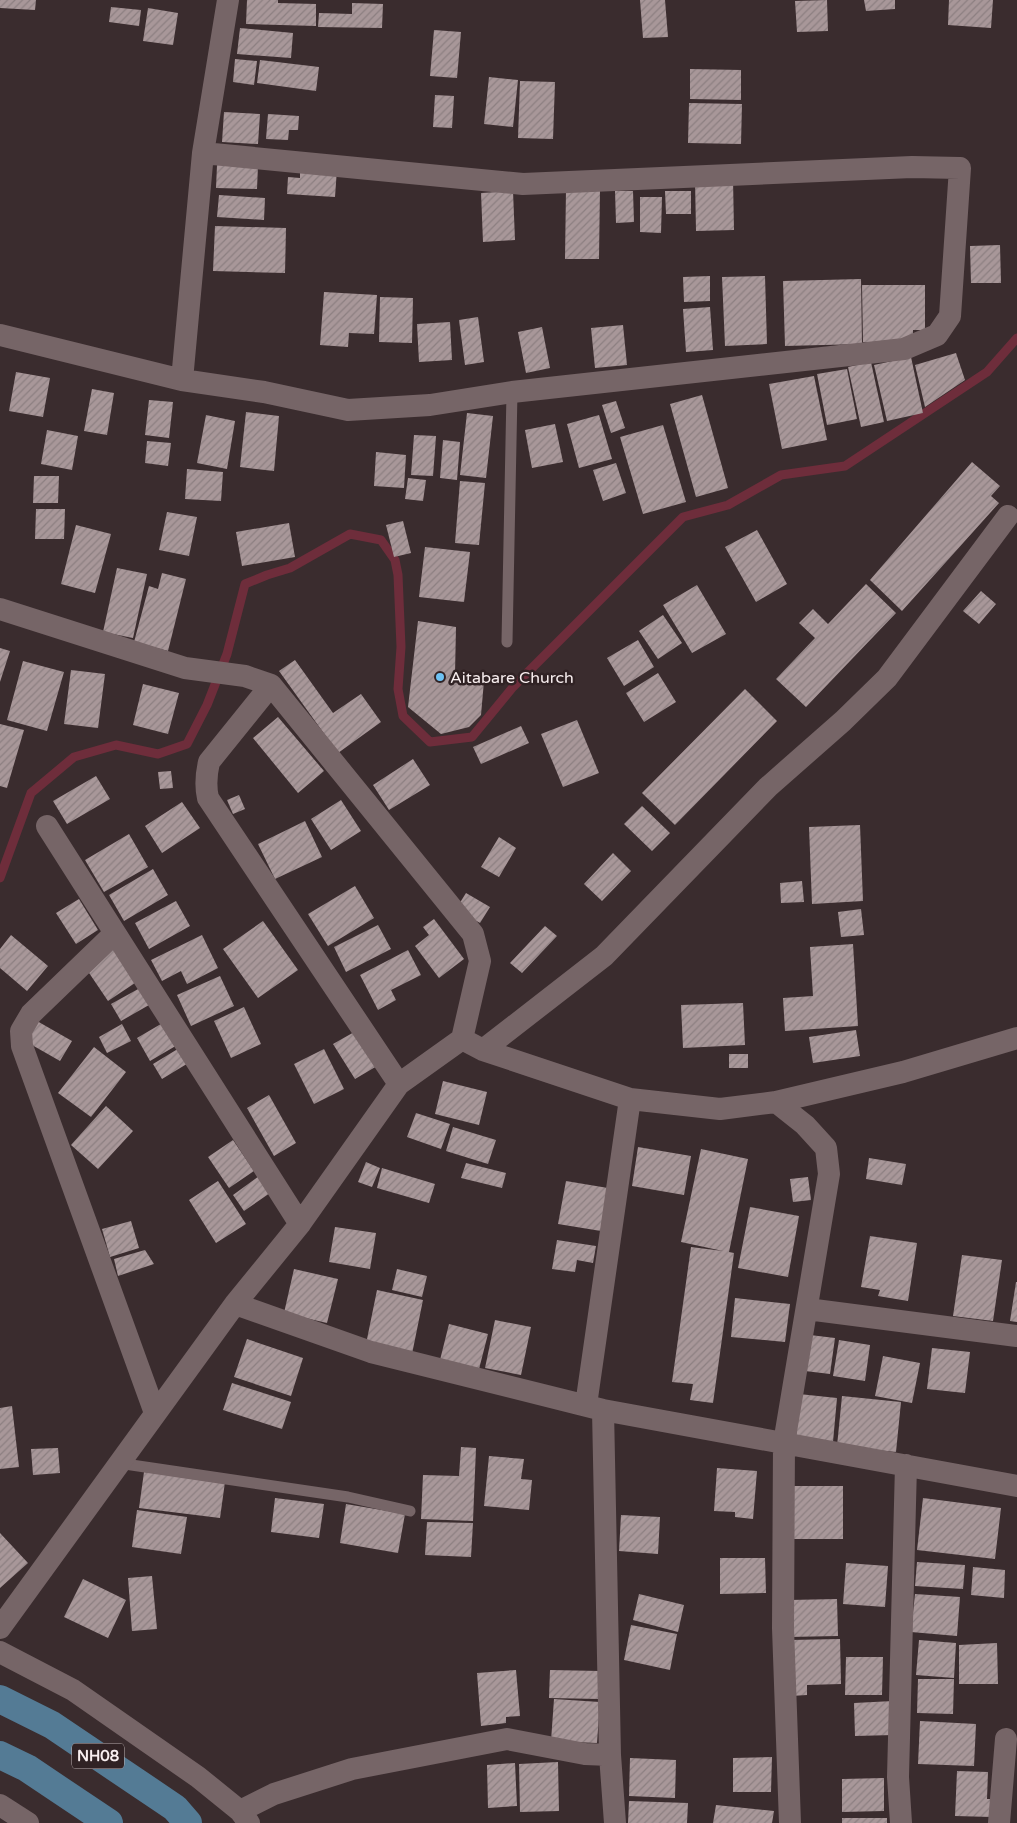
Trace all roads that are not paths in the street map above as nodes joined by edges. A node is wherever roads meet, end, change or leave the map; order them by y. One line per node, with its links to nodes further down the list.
1 (228, 0): 2 (street)
2 (203, 153): 4 (street); 5 (street)
3 (0, 335): 4 (street)
4 (182, 380): 5 (street)
5 (512, 392): 8 (lane)
6 (1008, 516): 14 (street)
7 (0, 609): 9 (street)
8 (507, 642)
9 (271, 685): 13 (street); 15 (street)
10 (47, 826): 11 (street)
11 (115, 933): 18 (street); 23 (street)
12 (1017, 1038): 17 (street)
13 (462, 1039): 14 (street); 15 (street)
14 (483, 1050): 16 (street)
15 (399, 1084): 18 (street)
16 (630, 1099): 17 (street); 22 (street)
17 (776, 1102): 20 (street)
18 (300, 1224): 19 (street)
19 (235, 1304): 22 (street); 23 (street)
20 (807, 1308): 21 (street); 24 (street)
21 (1017, 1336)
22 (595, 1408): 24 (street); 34 (street)
23 (155, 1413): 25 (street)
24 (784, 1443): 26 (street); 41 (street)
25 (118, 1463): 28 (lane); 29 (street)
26 (906, 1466): 27 (street); 42 (street)
27 (1017, 1486)
28 (410, 1511)
29 (0, 1628)
30 (0, 1652): 36 (street)
31 (0, 1699): 39 (main road, NH08)
32 (1006, 1739): 43 (street)
33 (0, 1754): 38 (main road)
34 (610, 1755): 36 (street); 40 (street)
35 (0, 1805): 37 (street)
36 (244, 1817)
37 (28, 1823)
38 (109, 1823)
39 (188, 1823)
40 (615, 1823)
41 (790, 1823)
42 (901, 1823)
43 (1000, 1823)

